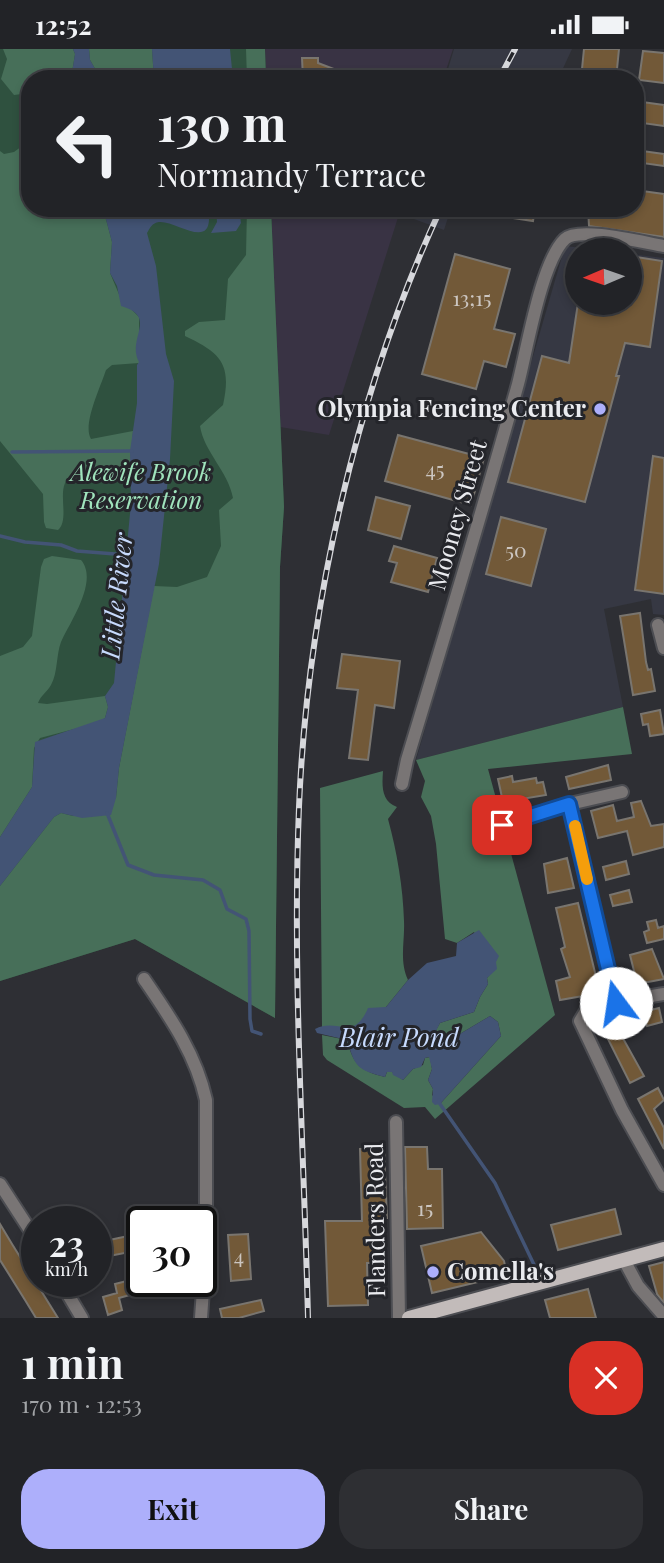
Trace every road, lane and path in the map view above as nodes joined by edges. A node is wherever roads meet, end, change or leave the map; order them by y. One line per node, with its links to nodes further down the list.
1 (664, 246): 4 (street, Mooney Street)
2 (658, 625): 3 (street)
3 (664, 648)
4 (402, 784)
5 (622, 792): 6 (street)
6 (569, 804): 7 (street); 10 (street)
7 (502, 825)
8 (144, 979): 20 (street)
9 (664, 994): 10 (street)
10 (616, 1003): 13 (street)
11 (396, 1122): 21 (street, Flanders Road)
12 (0, 1184): 14 (street)
13 (664, 1185)
14 (21, 1216)
15 (664, 1249): 16 (main road)
16 (624, 1260): 18 (street); 22 (main road)
17 (70, 1297): 19 (street)
18 (664, 1316)
19 (82, 1318)
20 (201, 1318)
21 (399, 1318)
22 (409, 1318)

